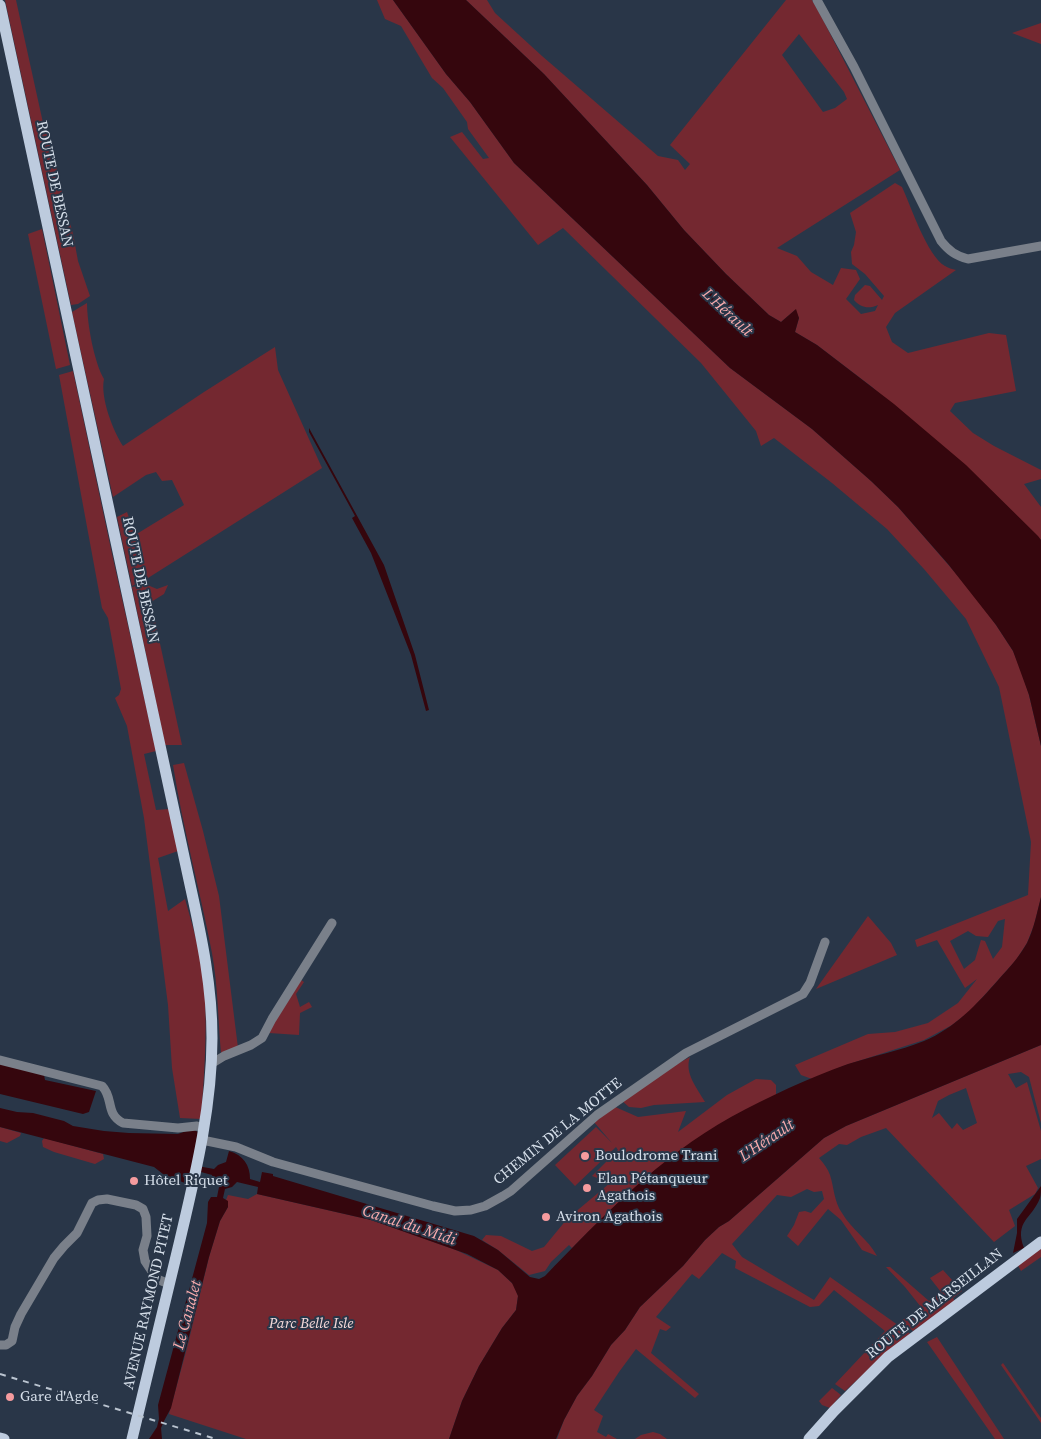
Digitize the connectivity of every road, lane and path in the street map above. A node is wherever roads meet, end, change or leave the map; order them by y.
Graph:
1 (817, 0) edge
2 (0, 5) edge
3 (1041, 246) edge
4 (332, 923) dead end
5 (825, 942) dead end
6 (0, 1060) edge
7 (211, 1061) junction
8 (204, 1128) junction
9 (202, 1140) junction
10 (196, 1169) joint
11 (1041, 1242) edge
12 (169, 1284) junction
13 (1, 1345) edge
14 (0, 1438) edge
15 (4, 1439) edge
16 (132, 1439) edge
17 (809, 1439) edge

1 - 3 street
2 - 7 main road, ROUTE DE BESSAN
4 - 7 street
5 - 9 street, CHEMIN DE LA MOTTE
6 - 8 street
7 - 8 main road, ROUTE DE BESSAN
8 - 9 main road, ROUTE DE BESSAN
9 - 10 main road, ROUTE DE BESSAN
10 - 12 main road, AVENUE RAYMOND PITET
11 - 17 main road, ROUTE DE MARSEILLAN
12 - 13 street
12 - 16 main road, AVENUE RAYMOND PITET
14 - 15 main road

